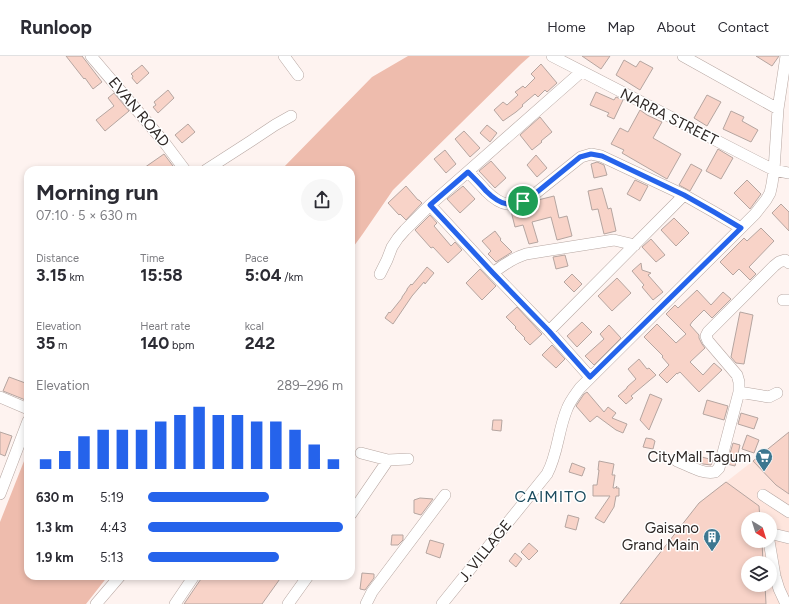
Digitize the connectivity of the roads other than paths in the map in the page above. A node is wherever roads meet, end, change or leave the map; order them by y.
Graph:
1 (91, 56) edge
2 (284, 56) edge
3 (552, 56) edge
4 (683, 56) edge
5 (786, 56) edge
6 (581, 72) junction
7 (298, 75) dead end
8 (778, 109) junction
9 (291, 116) dead end
10 (182, 166) edge
11 (212, 166) edge
12 (774, 170) junction
13 (468, 172) junction
14 (789, 173) edge
15 (684, 195) junction
16 (430, 205) junction
17 (741, 228) junction
18 (635, 245) junction
19 (789, 263) edge
20 (493, 273) junction
21 (380, 274) dead end
22 (549, 331) junction
23 (590, 377) junction
24 (739, 392) junction
25 (777, 393) dead end
26 (0, 397) edge
27 (24, 407) edge
28 (24, 431) edge
29 (361, 453) dead end
30 (408, 459) dead end
31 (388, 460) junction
32 (677, 461) dead end
33 (0, 494) edge
34 (446, 495) dead end
35 (763, 495) dead end
36 (355, 508) edge
37 (789, 512) edge
38 (777, 535) edge
39 (789, 538) edge
40 (770, 548) edge
41 (117, 580) edge
42 (191, 580) edge
43 (305, 580) edge
44 (96, 604) edge
45 (175, 604) edge
46 (288, 604) edge
47 (366, 604) edge
48 (442, 604) edge
49 (786, 604) edge

1 - 10 street, EVAN ROAD
2 - 7 street
3 - 6 street, NARRA STREET
4 - 8 street
5 - 8 street, J. VILLAGE
6 - 12 street, NARRA STREET
6 - 13 street
8 - 12 street, J. VILLAGE
9 - 11 street
12 - 14 street, NARRA STREET
12 - 17 street, J. VILLAGE
13 - 15 street
13 - 16 street
15 - 17 street
15 - 18 street
16 - 20 street
16 - 21 street
17 - 23 street, J. VILLAGE
18 - 20 street
18 - 22 street
19 - 24 street
20 - 22 street
22 - 23 street
23 - 48 street, J. VILLAGE
24 - 25 street
24 - 32 street
26 - 27 street
28 - 33 street
29 - 31 street
30 - 31 street
31 - 36 street
34 - 47 street
35 - 37 street
38 - 39 street
40 - 49 street
41 - 44 street
42 - 45 street
43 - 46 street

